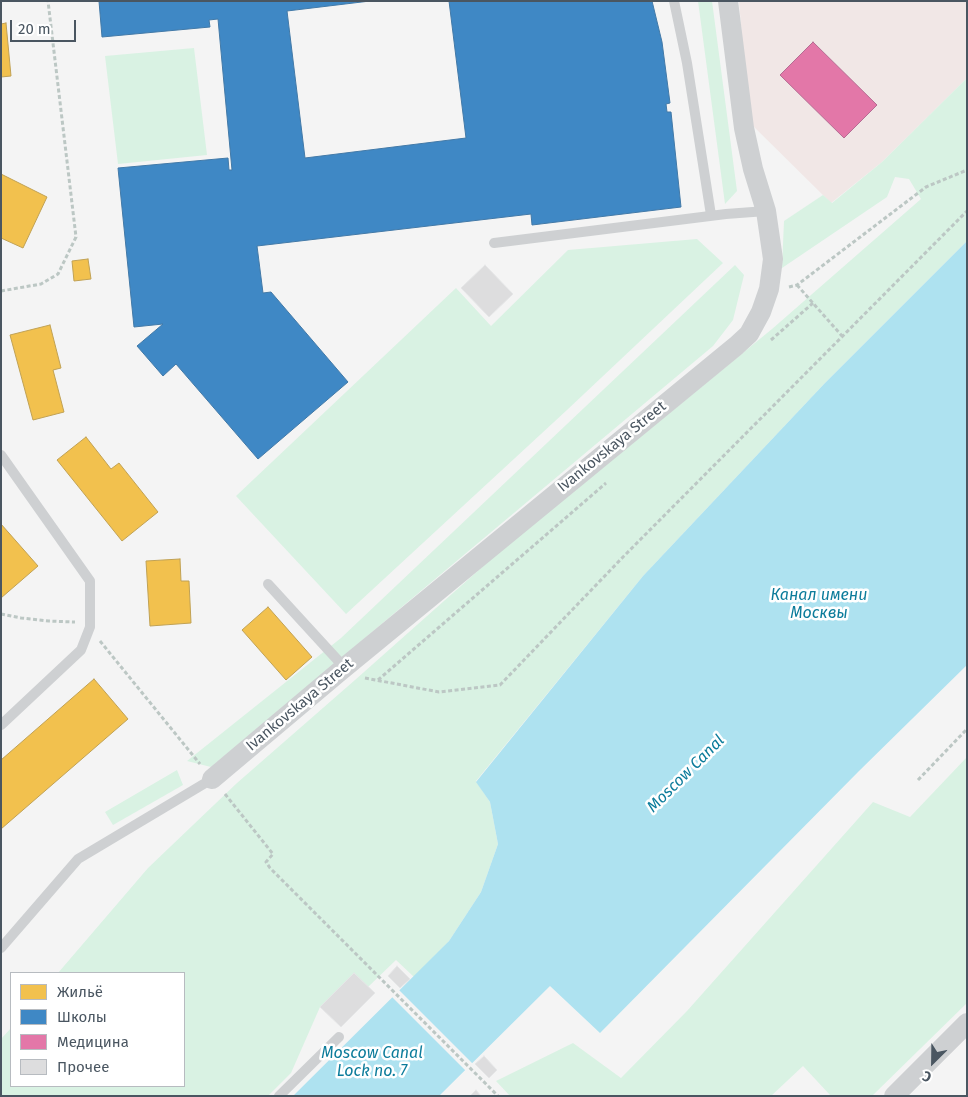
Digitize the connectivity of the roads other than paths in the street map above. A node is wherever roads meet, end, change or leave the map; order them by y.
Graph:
1 (674, 1) edge
2 (728, 1) edge
3 (766, 211) junction
4 (711, 215) junction
5 (494, 243) dead end
6 (1, 454) edge
7 (268, 584) dead end
8 (342, 670) junction
9 (1, 725) edge
10 (212, 779) joint
11 (1, 948) edge
12 (967, 1023) edge
13 (339, 1037) dead end
14 (279, 1096) edge
15 (894, 1096) edge

1 - 4 lane
2 - 3 street, Ivankovskaya Street
3 - 4 lane
3 - 8 street, Ivankovskaya Street
4 - 5 lane
6 - 9 lane
7 - 8 lane
8 - 10 street, Ivankovskaya Street
10 - 11 lane
12 - 15 street
13 - 14 lane

